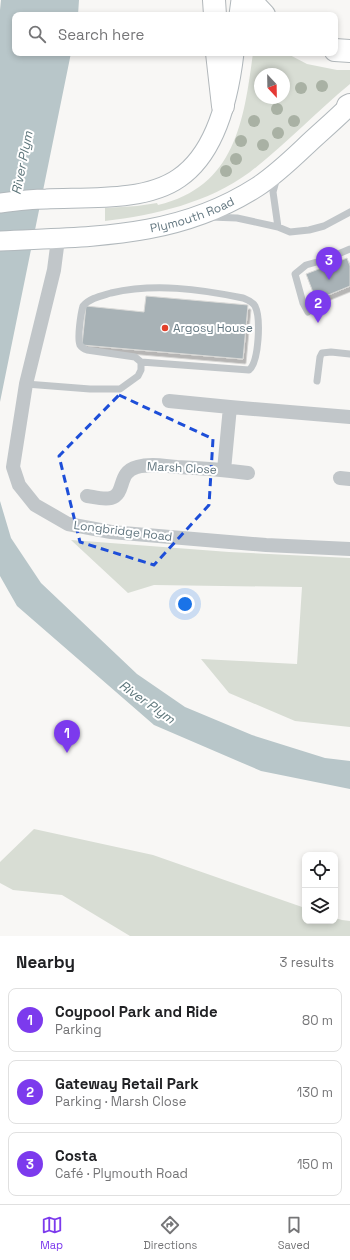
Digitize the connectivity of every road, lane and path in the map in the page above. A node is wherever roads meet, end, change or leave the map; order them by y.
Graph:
1 (214, 0) edge
2 (241, 0) edge
3 (250, 0) edge
4 (215, 12) edge
5 (239, 12) edge
6 (261, 12) edge
7 (338, 50) edge
8 (350, 51) edge
9 (217, 56) edge
10 (234, 56) edge
11 (223, 106) junction
12 (350, 106) edge
13 (279, 171) junction
14 (0, 203) edge
15 (350, 212) edge
16 (196, 217) junction
17 (278, 227) junction
18 (58, 239) junction
19 (0, 241) edge
20 (350, 250) edge
21 (308, 312) dead end
22 (350, 354) edge
23 (141, 362) junction
24 (317, 381) dead end
25 (26, 384) junction
26 (169, 401) dead end
27 (230, 407) junction
28 (350, 417) edge
29 (224, 470) junction
30 (248, 473) dead end
31 (87, 496) dead end
32 (350, 549) edge

1 - 4 main road
2 - 5 main road
3 - 6 main road
7 - 8 main road
9 - 11 main road
10 - 11 main road
11 - 14 main road
12 - 13 main road, Plymouth Road
13 - 16 main road, Plymouth Road
13 - 17 lane
15 - 17 lane
16 - 17 lane
16 - 18 main road, Plymouth Road
18 - 19 main road, Plymouth Road
18 - 25 street, Longbridge Road
20 - 21 lane
22 - 24 lane
23 - 23 lane
23 - 25 lane
25 - 32 street, Longbridge Road
26 - 27 street
27 - 28 street
27 - 29 street, Marsh Close
29 - 30 street, Marsh Close
29 - 31 street, Marsh Close

